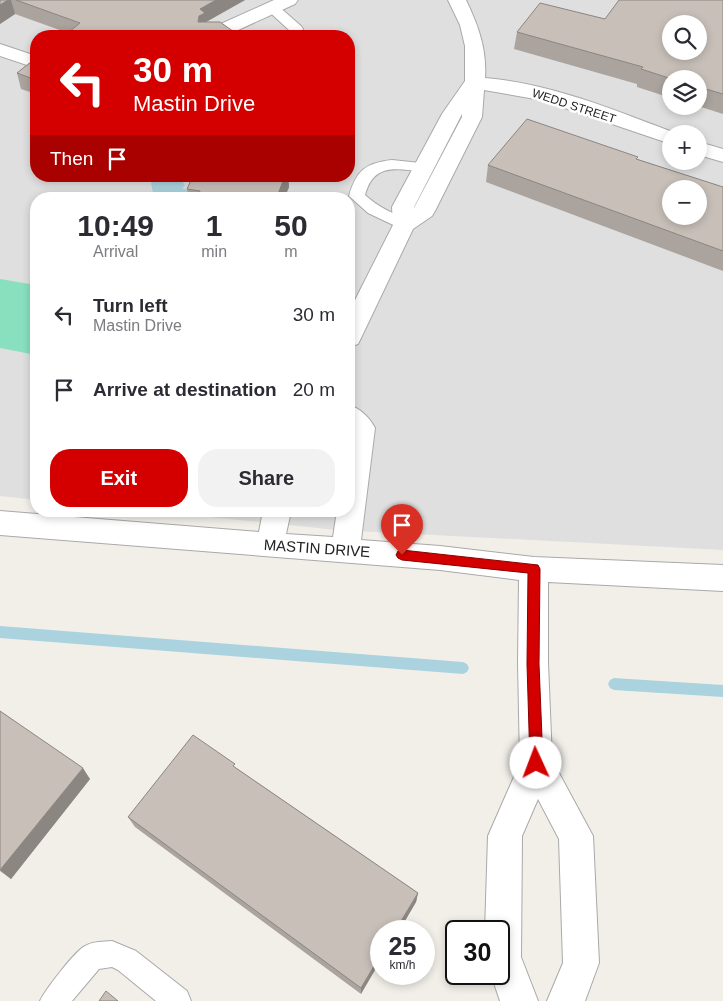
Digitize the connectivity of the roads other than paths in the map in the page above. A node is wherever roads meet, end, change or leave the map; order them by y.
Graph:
1 (289, 0) edge
2 (458, 0) edge
3 (272, 8) junction
4 (223, 30) edge
5 (296, 30) edge
6 (0, 50) edge
7 (30, 60) edge
8 (474, 83) junction
9 (662, 135) edge
10 (707, 151) edge
11 (723, 156) edge
12 (435, 169) junction
13 (404, 225) junction
14 (355, 322) edge
15 (355, 421) edge
16 (355, 478) edge
17 (276, 517) edge
18 (350, 517) edge
19 (0, 523) edge
20 (270, 544) junction
21 (345, 550) junction
22 (534, 569) junction
23 (723, 578) edge
24 (536, 763) junction
25 (54, 1001) edge
26 (177, 1001) edge
27 (519, 1001) edge
28 (566, 1001) edge

1 - 3 street
2 - 8 street
3 - 4 street
3 - 5 lane
6 - 7 street
8 - 9 street, WEDD STREET
8 - 12 street
10 - 11 street
12 - 13 street
12 - 13 lane
13 - 14 street
15 - 16 street
17 - 20 street
18 - 21 street
19 - 20 street, MASTIN DRIVE
20 - 21 street, MASTIN DRIVE
21 - 22 street, MASTIN DRIVE
22 - 23 street, MASTIN DRIVE
22 - 24 street
24 - 27 street
24 - 28 street
25 - 26 lane

